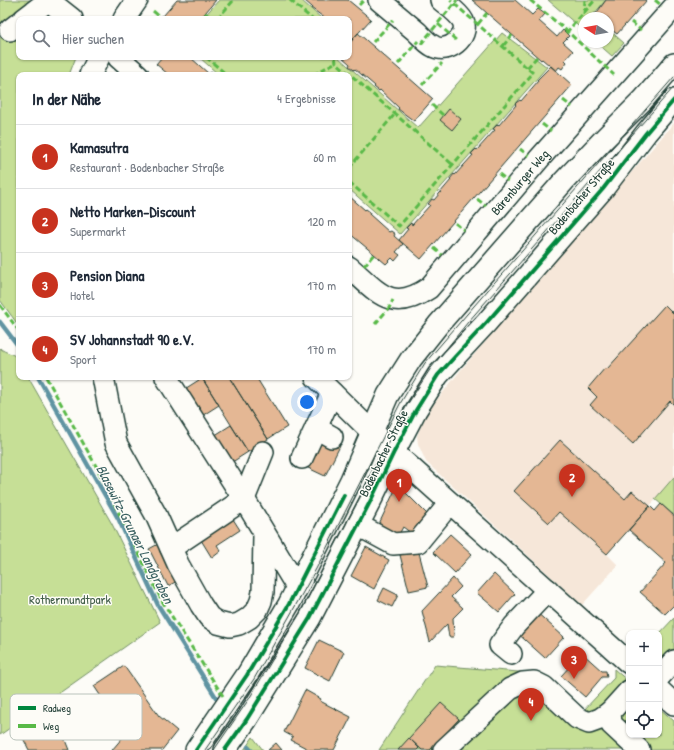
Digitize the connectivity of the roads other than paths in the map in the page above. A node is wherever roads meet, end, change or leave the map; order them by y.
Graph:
1 (48, 0) edge
2 (137, 0) edge
3 (379, 0) edge
4 (441, 0) edge
5 (674, 7) edge
6 (28, 16) edge
7 (68, 16) edge
8 (126, 16) edge
9 (98, 60) edge
10 (121, 60) edge
11 (674, 64) edge
12 (92, 72) edge
13 (135, 72) edge
14 (674, 100) edge
15 (352, 270) edge
16 (104, 380) edge
17 (174, 380) edge
18 (319, 380) edge
19 (332, 393) junction
20 (372, 432) junction
21 (263, 452) dead end
22 (394, 452) junction
23 (302, 458) dead end
24 (244, 499) junction
25 (450, 503) junction
26 (358, 525) junction
27 (264, 534) junction
28 (171, 548) junction
29 (297, 588) junction
30 (548, 590) junction
31 (511, 654) dead end
32 (626, 660) edge
33 (674, 660) edge
34 (662, 674) edge
35 (662, 693) edge
36 (626, 694) edge
37 (674, 704) edge
38 (610, 712) junction
39 (196, 750) edge
40 (225, 750) edge
41 (444, 750) edge
42 (639, 750) edge

1 - 6 street
1 - 7 street
2 - 8 street
3 - 4 street
5 - 15 street, Bärenburger Weg
9 - 12 street
10 - 13 street
11 - 20 street, Bodenbacher Straße
14 - 22 street, Bodenbacher Straße
16 - 28 street
17 - 24 street
18 - 19 street
19 - 20 street
19 - 23 street
20 - 22 street
20 - 29 street, Bodenbacher Straße
21 - 24 street
22 - 25 street
22 - 26 street, Bodenbacher Straße
24 - 27 street
24 - 28 street
25 - 26 street
25 - 30 street
26 - 40 street, Bodenbacher Straße
27 - 28 street
27 - 29 street
29 - 39 street, Bodenbacher Straße
30 - 31 street
30 - 32 street
33 - 34 street
35 - 37 street
36 - 38 street
38 - 41 street
38 - 42 street

